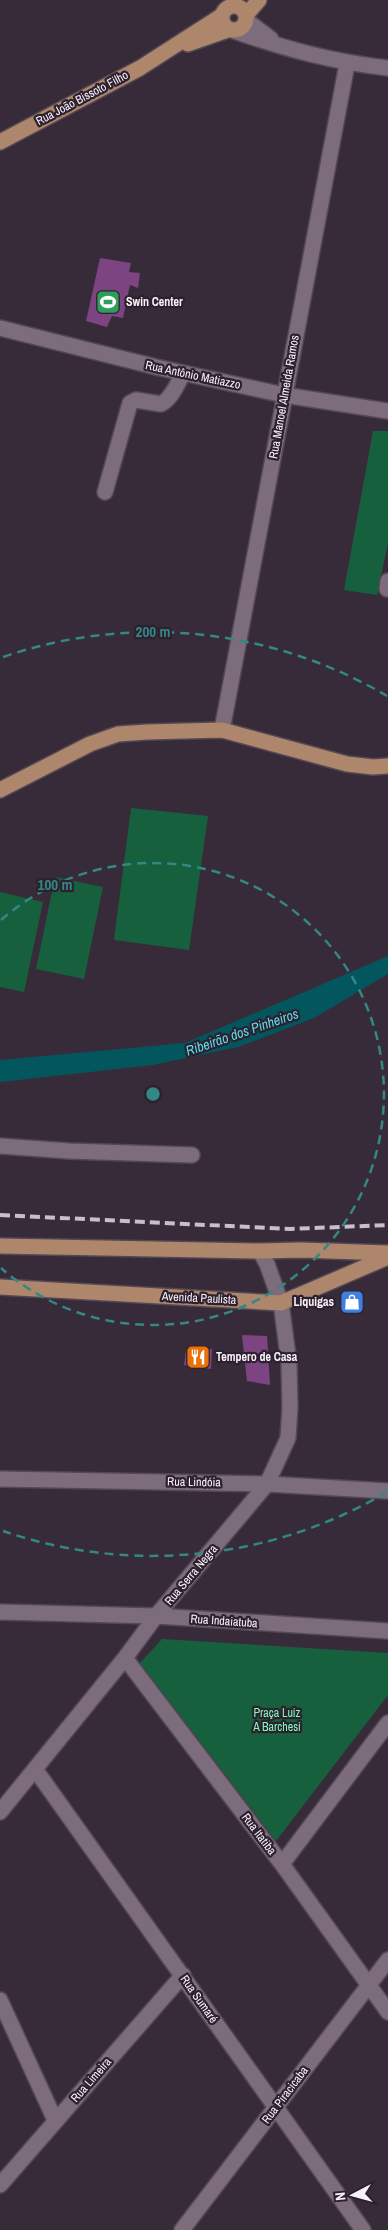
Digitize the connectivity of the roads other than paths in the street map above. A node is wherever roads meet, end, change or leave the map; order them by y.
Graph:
1 (259, 0) edge
2 (242, 10) edge
3 (221, 16) junction
4 (231, 30) junction
5 (284, 49) junction
6 (163, 52) junction
7 (347, 64) junction
8 (388, 68) edge
9 (0, 142) edge
10 (0, 328) edge
11 (183, 373) junction
12 (284, 394) junction
13 (388, 411) edge
14 (105, 492) dead end
15 (222, 730) junction
16 (388, 766) edge
17 (0, 790) edge
18 (0, 1146) edge
19 (192, 1154) dead end
20 (0, 1246) edge
21 (260, 1251) junction
22 (388, 1253) edge
23 (388, 1257) edge
24 (0, 1287) edge
25 (281, 1303) junction
26 (0, 1479) edge
27 (267, 1484) junction
28 (388, 1491) edge
29 (0, 1612) edge
30 (156, 1616) junction
31 (388, 1631) edge
32 (126, 1658) junction
33 (388, 1722) edge
34 (35, 1769) junction
35 (6, 1797) edge
36 (0, 1812) edge
37 (282, 1864) junction
38 (388, 1960) edge
39 (183, 1975) junction
40 (368, 1986) junction
41 (0, 2000) edge
42 (388, 2012) edge
43 (276, 2108) junction
44 (55, 2120) junction
45 (0, 2185) edge
46 (182, 2230) edge
47 (363, 2230) edge

1 - 2 main road
2 - 3 main road
2 - 4 main road
2 - 5 street
3 - 4 main road
3 - 6 main road, Rua João Bissoto Filho
4 - 5 street
4 - 6 main road, Rua João Bissoto Filho
5 - 7 street
6 - 9 main road, Rua João Bissoto Filho
7 - 8 street
7 - 12 street, Rua Manoel Almeida Ramos
10 - 11 street, Rua Antônio Matiazzo
11 - 12 street, Rua Antônio Matiazzo
11 - 14 street
12 - 13 street, Rua Antônio Matiazzo
12 - 15 street, Rua Manoel Almeida Ramos
15 - 16 main road
15 - 17 main road
18 - 19 street
20 - 21 main road
21 - 22 main road
21 - 25 street, Rua Serra Negra
23 - 25 main road, Avenida Paulista
24 - 25 main road, Avenida Paulista
25 - 27 street, Rua Serra Negra
26 - 27 street, Rua Lindóia
27 - 28 street, Rua Lindóia
27 - 30 street, Rua Serra Negra
29 - 30 street, Rua Indaiatuba
30 - 31 street, Rua Indaiatuba
30 - 32 street, Rua Serra Negra
32 - 34 street, Rua Serra Negra
32 - 37 street, Rua Itatiba
33 - 37 street
34 - 35 street, Rua Serra Negra
34 - 39 street, Rua Sumaré
35 - 36 street, Rua Serra Negra
37 - 40 street, Rua Itatiba
38 - 40 street, Rua Piracicaba
39 - 43 street, Rua Sumaré
39 - 44 street, Rua Limeira
40 - 42 street, Rua Itatiba
40 - 43 street, Rua Piracicaba
41 - 44 street
43 - 46 street, Rua Piracicaba
43 - 47 street, Rua Sumaré
44 - 45 street, Rua Limeira

